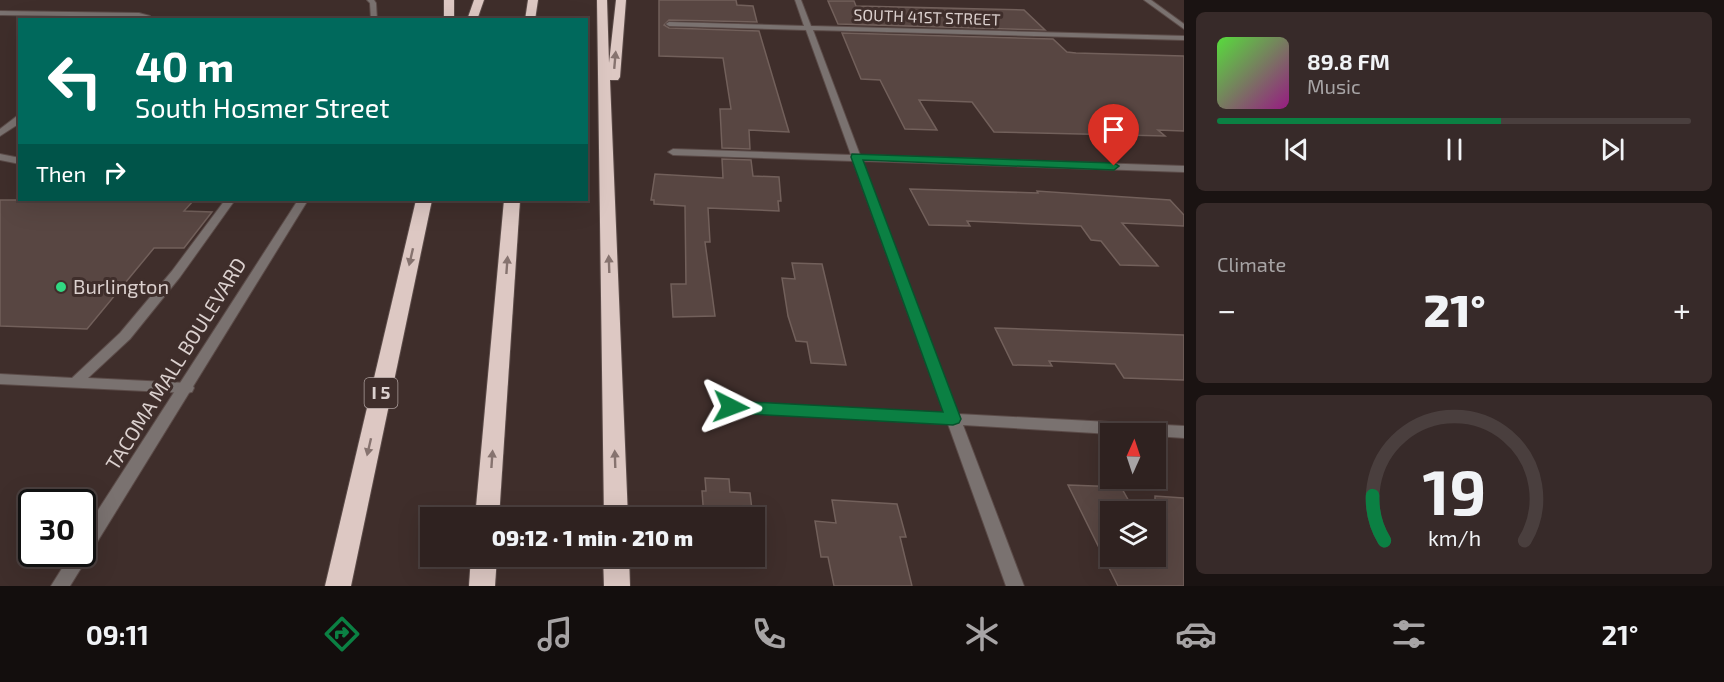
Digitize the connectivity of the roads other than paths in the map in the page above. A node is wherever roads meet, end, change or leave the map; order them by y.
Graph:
1 (370, 0) edge
2 (449, 0) edge
3 (479, 0) edge
4 (533, 0) edge
5 (602, 0) edge
6 (621, 0) edge
7 (798, 0) edge
8 (1147, 0) edge
9 (0, 13) edge
10 (149, 18) edge
11 (374, 18) edge
12 (449, 18) edge
13 (473, 18) edge
14 (530, 18) edge
15 (669, 24) dead end
16 (1184, 27) edge
17 (808, 28) junction
18 (1184, 38) edge
19 (18, 120) edge
20 (0, 133) edge
21 (673, 152) dead end
22 (856, 157) junction
23 (0, 158) edge
24 (606, 160) junction
25 (18, 161) edge
26 (1184, 169) edge
27 (229, 201) edge
28 (302, 201) edge
29 (424, 201) edge
30 (512, 201) edge
31 (0, 380) edge
32 (75, 383) junction
33 (187, 388) junction
34 (731, 407) dead end
35 (953, 419) junction
36 (1184, 432) edge
37 (488, 507) edge
38 (616, 507) edge
39 (96, 529) edge
40 (72, 567) edge
41 (483, 567) edge
42 (616, 567) edge
43 (60, 586) edge
44 (338, 586) edge
45 (482, 586) edge
46 (617, 586) edge
47 (1015, 586) edge

1 - 11 street
2 - 12 highway
3 - 13 highway
4 - 14 highway
5 - 24 highway
24 -> 6 highway
7 - 17 street
8 - 16 street
9 - 10 street
15 - 17 street, SOUTH 41ST STREET
17 - 18 street, SOUTH 41ST STREET
17 - 22 street
19 - 20 street
21 - 22 street
22 - 26 street
22 - 35 street
23 - 25 street
38 -> 24 highway
27 - 32 street
28 - 33 street, TACOMA MALL BOULEVARD
29 -> 44 highway, I 5
37 -> 30 highway
31 - 32 street
32 - 33 street
33 - 39 street, TACOMA MALL BOULEVARD
34 - 35 street
35 - 36 street
35 - 47 street
40 - 43 street, TACOMA MALL BOULEVARD
41 - 45 highway
42 - 46 highway

